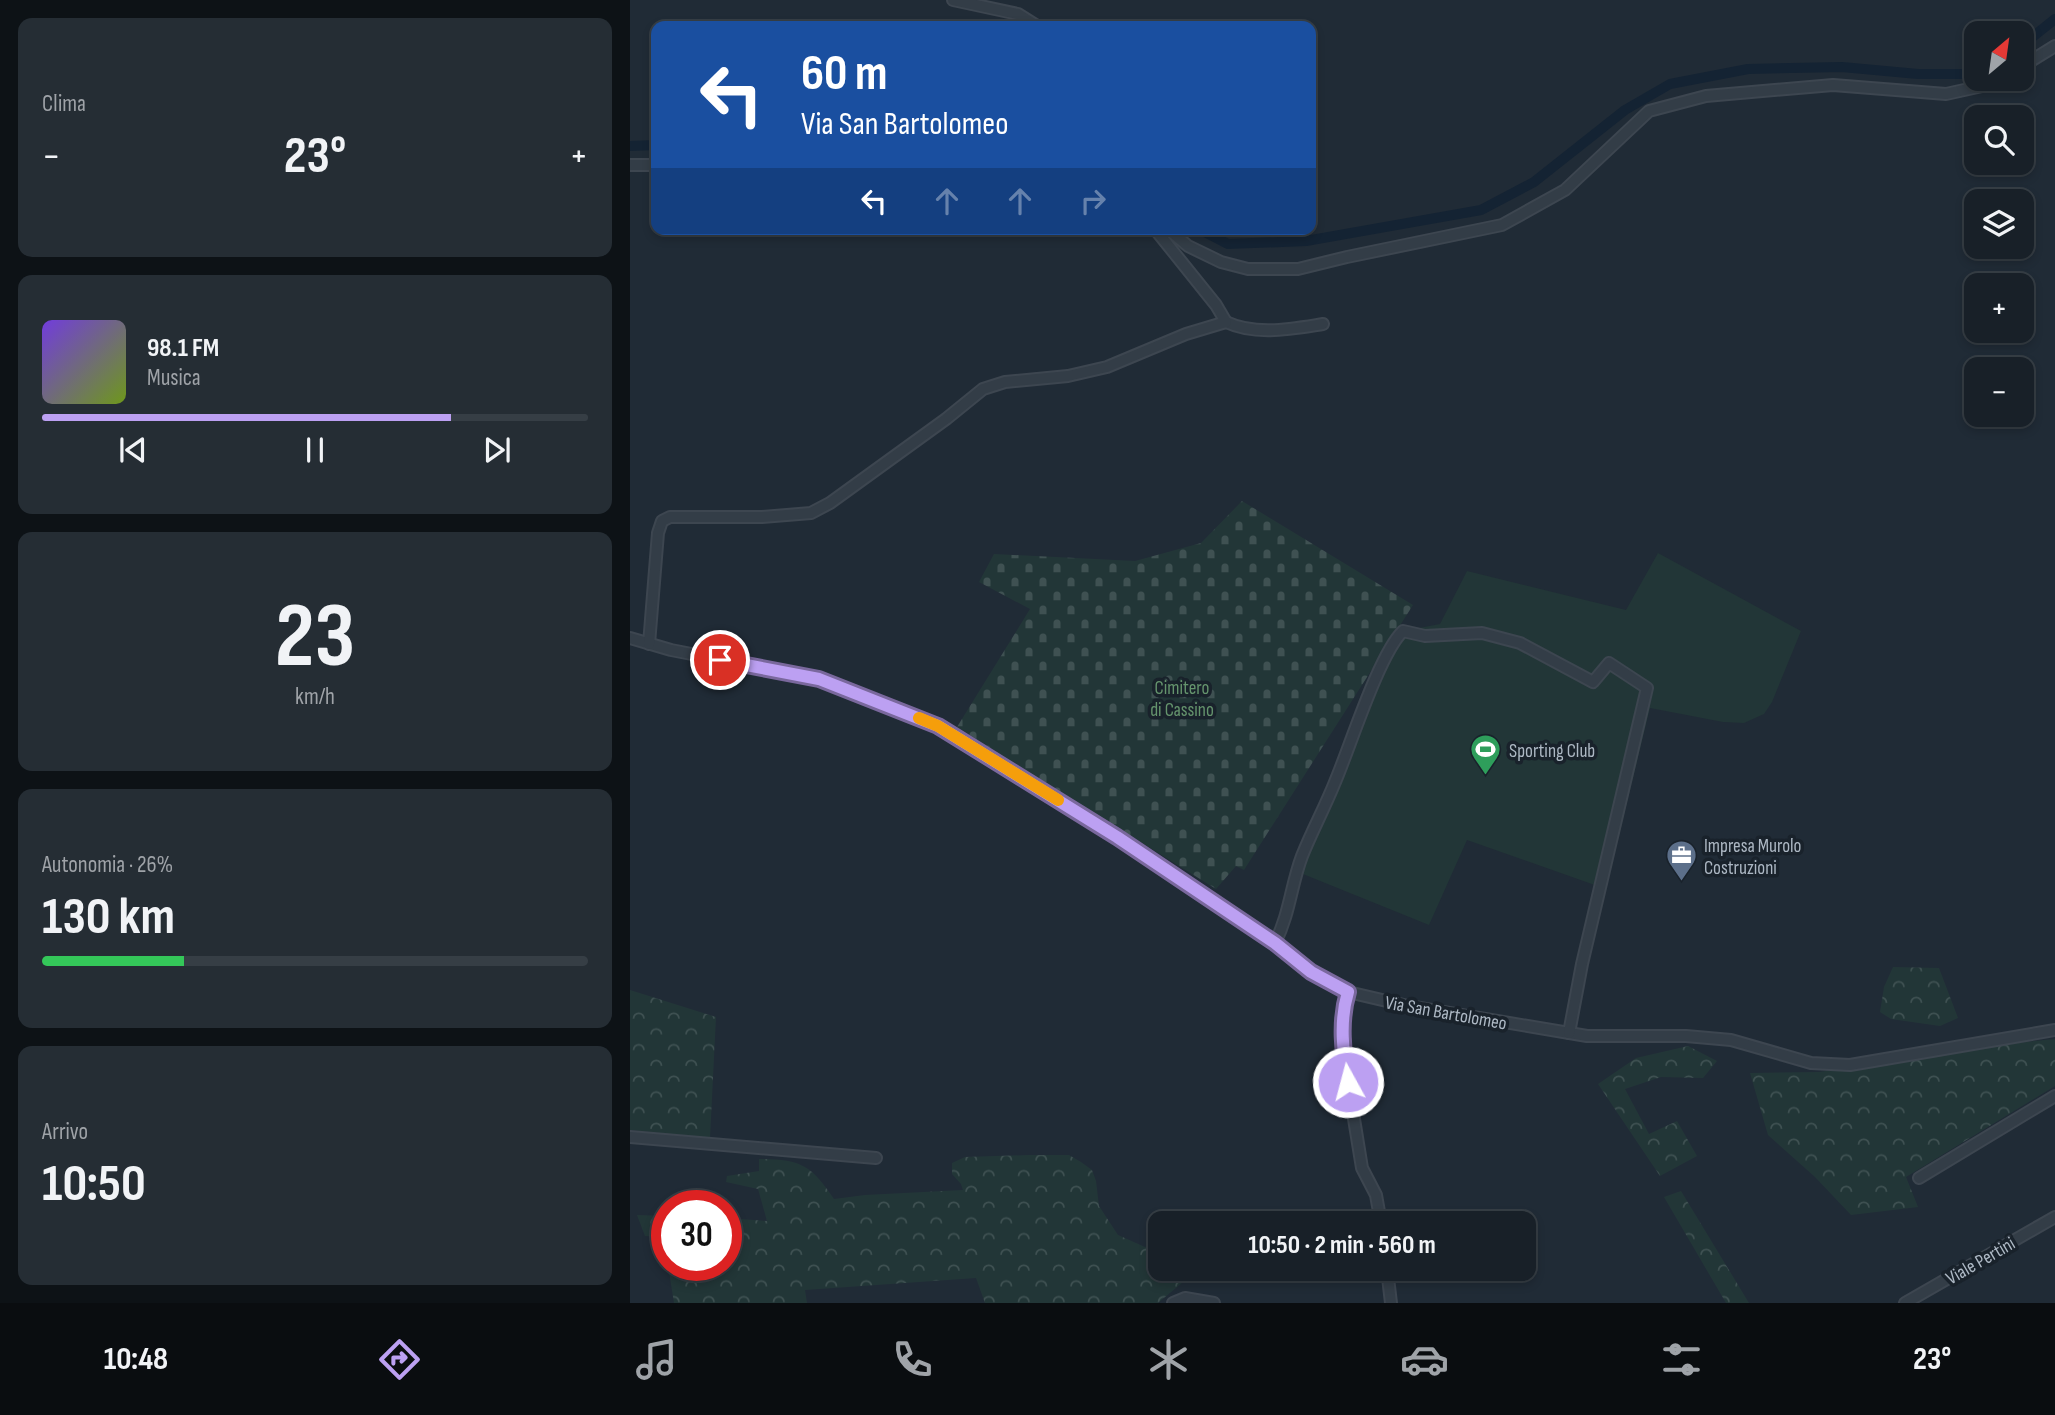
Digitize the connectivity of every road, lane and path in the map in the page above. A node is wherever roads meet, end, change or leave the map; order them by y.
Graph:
1 (953, 0) edge
2 (989, 4) edge
3 (1030, 21) edge
4 (2055, 46) edge
5 (2034, 59) edge
6 (1964, 90) edge
7 (630, 165) edge
8 (651, 165) edge
9 (1160, 235) edge
10 (1175, 235) edge
11 (1226, 322) junction
12 (1323, 324) dead end
13 (630, 638) edge
14 (649, 644) junction
15 (1275, 943) junction
16 (1348, 992) junction
17 (2055, 1030) edge
18 (1569, 1033) junction
19 (2055, 1096) edge
20 (630, 1137) edge
21 (876, 1158) dead end
22 (1919, 1178) dead end
23 (1379, 1211) edge
24 (2055, 1217) edge
25 (1388, 1281) edge
26 (1173, 1303) edge
27 (1214, 1303) edge
28 (1391, 1303) edge
29 (1905, 1303) edge

1 - 2 street
2 - 3 street
4 - 5 street
6 - 10 street
7 - 8 street
9 - 11 street
11 - 12 street
11 - 14 street
13 - 14 street, Via San Bartolomeo
14 - 15 street, Via San Bartolomeo
15 - 16 street, Via San Bartolomeo
15 - 18 street
16 - 18 street, Via San Bartolomeo
16 - 23 street
17 - 18 street, Via San Bartolomeo
19 - 22 street
20 - 21 street
24 - 29 street, Viale Pertini
25 - 28 street
26 - 27 street

